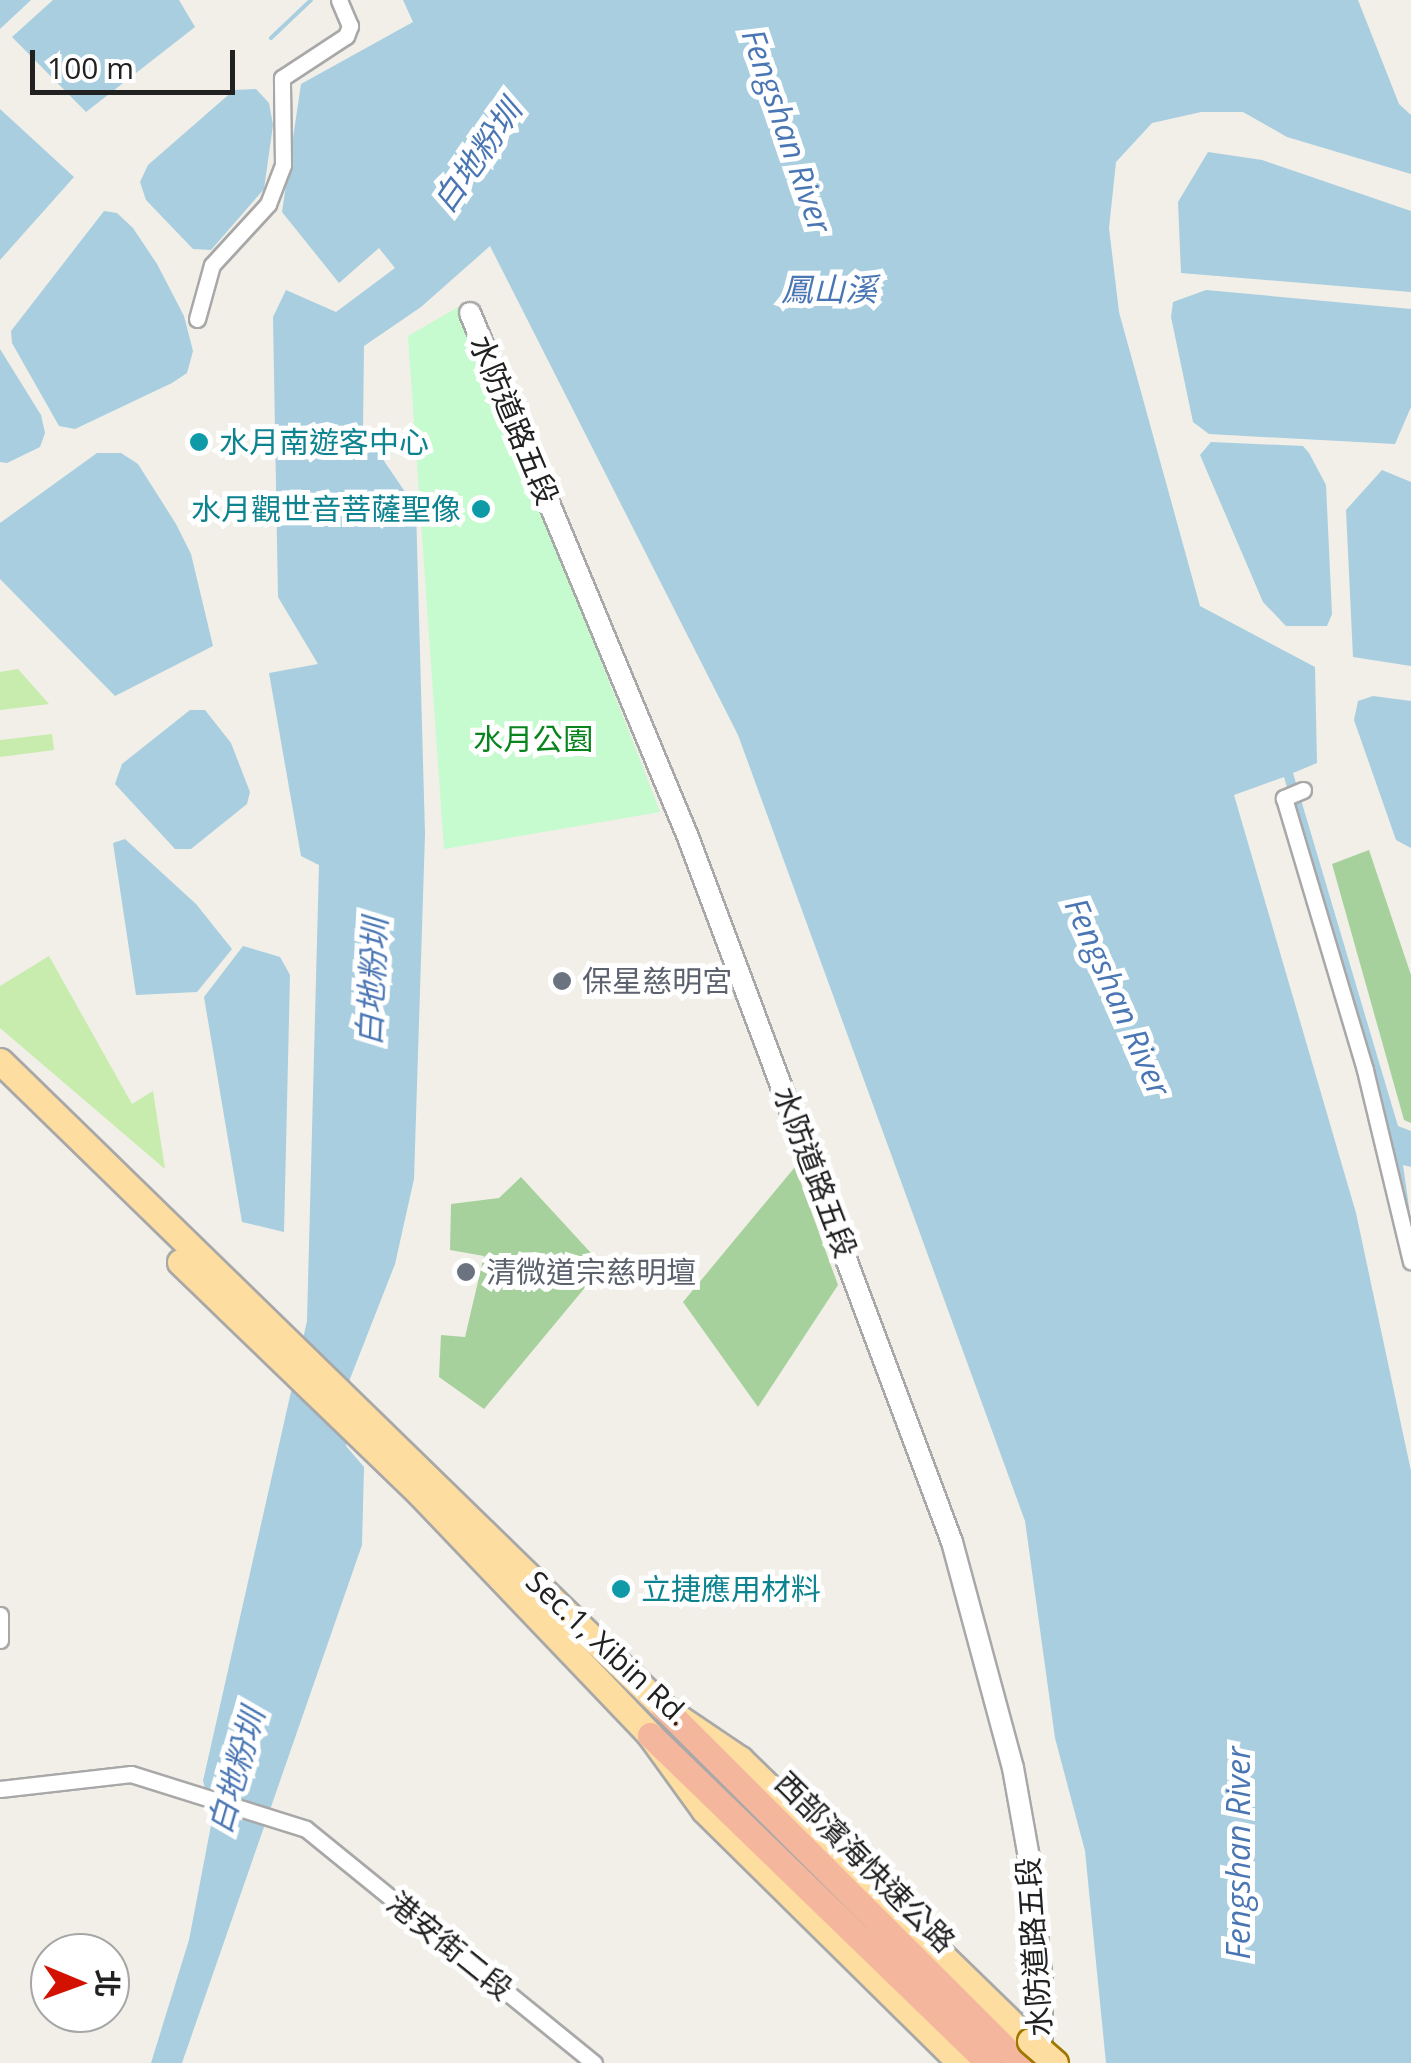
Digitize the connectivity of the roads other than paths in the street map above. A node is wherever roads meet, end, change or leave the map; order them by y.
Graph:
1 (339, 0) edge
2 (470, 312) dead end
3 (197, 319) dead end
4 (1303, 790) dead end
5 (0, 1061) edge
6 (0, 1085) edge
7 (1411, 1262) edge
8 (358, 1424) junction
9 (0, 1615) edge
10 (0, 1640) edge
11 (650, 1735) junction
12 (0, 1789) edge
13 (1031, 2056) edge
14 (594, 2063) edge
15 (961, 2063) edge
16 (988, 2063) edge
17 (1055, 2063) edge

1 - 3 street
2 - 13 street, 水防道路五段
4 - 7 street
5 - 8 main road
6 - 8 main road
8 - 11 main road, Sec.1, Xibin Rd.
8 - 13 main road, Sec.1, Xibin Rd.
9 - 10 street
11 - 15 main road, Sec.1, Xibin Rd.
11 - 16 highway, 西部濱海快速公路
12 - 14 street, 港安街二段
13 - 17 main road, Sec.1, Xibin Rd., bridge

